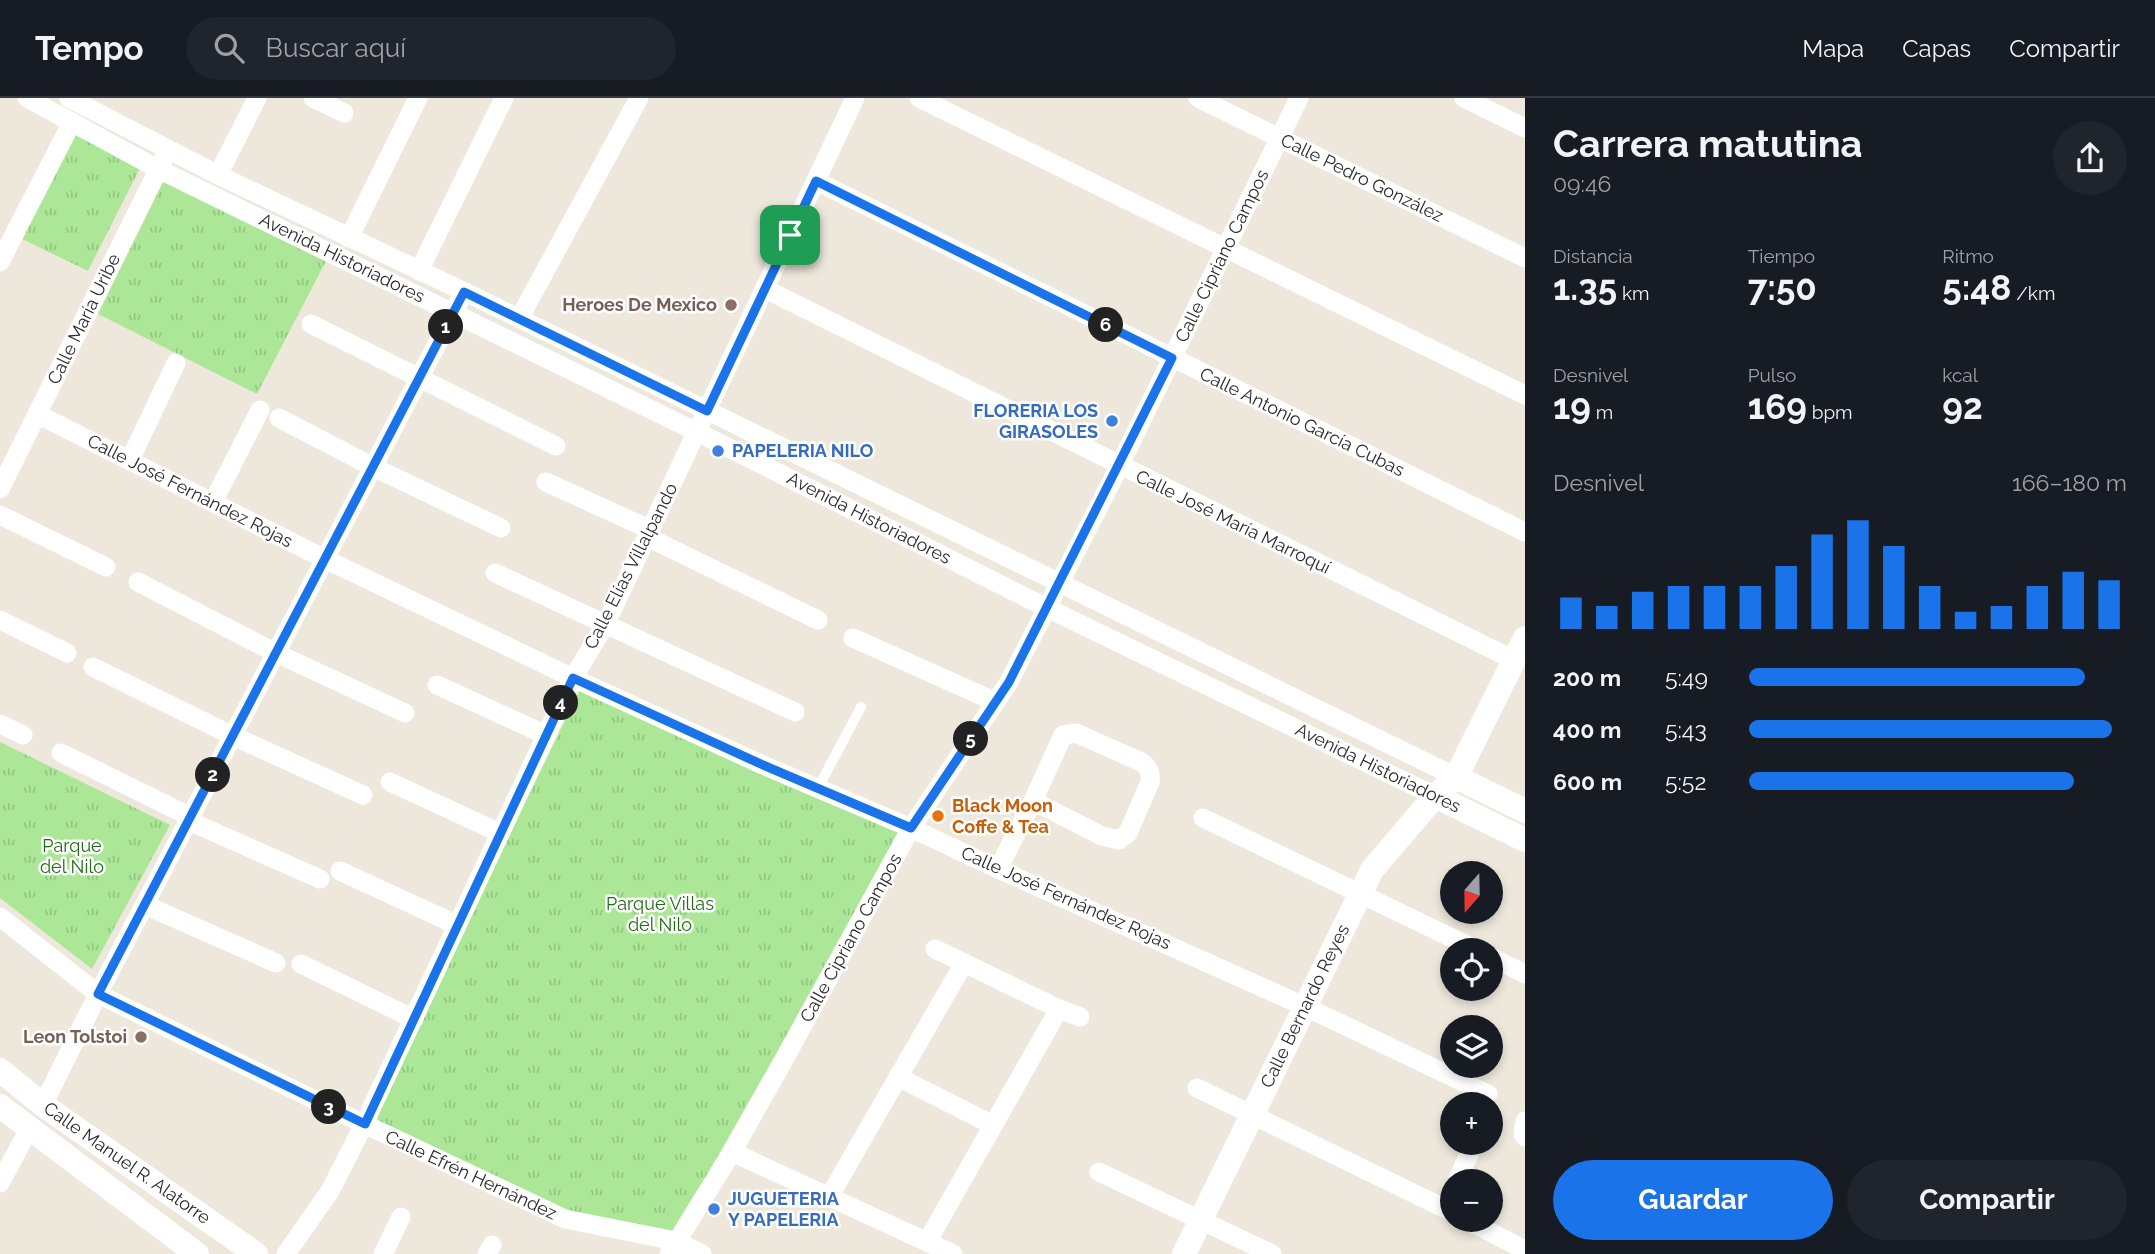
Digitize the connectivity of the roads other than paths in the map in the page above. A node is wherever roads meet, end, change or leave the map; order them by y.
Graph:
1 (27, 98) edge
2 (69, 98) edge
3 (257, 98) edge
4 (313, 98) edge
5 (418, 98) edge
6 (504, 98) edge
7 (639, 98) edge
8 (855, 98) edge
9 (919, 98) edge
10 (1198, 98) edge
11 (1299, 98) edge
12 (1464, 98) edge
13 (344, 113) dead end
14 (72, 122) junction
15 (1525, 128) edge
16 (1280, 138) junction
17 (168, 149) junction
18 (158, 169) junction
19 (218, 175) junction
20 (816, 181) junction
21 (349, 238) junction
22 (1226, 248) junction
23 (1525, 258) edge
24 (0, 262) edge
25 (419, 271) junction
26 (765, 289) junction
27 (464, 292) junction
28 (454, 312) junction
29 (519, 319) junction
30 (311, 324) dead end
31 (1172, 358) junction
32 (176, 363) dead end
33 (419, 379) junction
34 (1525, 395) edge
35 (260, 410) dead end
36 (707, 411) junction
37 (37, 414) junction
38 (279, 418) dead end
39 (697, 432) junction
40 (556, 446) dead end
41 (130, 460) junction
42 (1119, 466) junction
43 (373, 467) junction
44 (546, 482) dead end
45 (0, 489) edge
46 (214, 502) junction
47 (0, 515) edge
48 (501, 527) dead end
49 (1525, 532) edge
50 (649, 534) junction
51 (325, 559) junction
52 (106, 568) dead end
53 (495, 572) dead end
54 (138, 582) dead end
55 (1060, 584) junction
56 (1047, 608) junction
57 (0, 620) edge
58 (818, 620) dead end
59 (606, 623) junction
60 (853, 638) dead end
61 (1525, 638) edge
62 (66, 653) dead end
63 (276, 653) junction
64 (1514, 660) junction
65 (93, 667) dead end
66 (573, 678) junction
67 (437, 685) dead end
68 (996, 702) junction
69 (861, 707) dead end
70 (794, 712) dead end
71 (405, 713) dead end
72 (0, 723) edge
73 (23, 735) dead end
74 (546, 735) junction
75 (233, 736) junction
76 (61, 753) dead end
77 (1456, 777) junction
78 (390, 782) dead end
79 (818, 788) junction
80 (363, 795) dead end
81 (1435, 796) junction
82 (1033, 801) junction
83 (1525, 811) edge
84 (1203, 818) dead end
85 (190, 819) junction
86 (911, 828) junction
87 (500, 833) junction
88 (1525, 840) edge
89 (998, 869) junction
90 (340, 871) dead end
91 (320, 879) dead end
92 (1360, 892) junction
93 (145, 905) junction
94 (0, 917) edge
95 (457, 925) junction
96 (1454, 938) edge
97 (935, 948) dead end
98 (275, 963) dead end
99 (964, 963) junction
100 (1503, 963) edge
101 (301, 964) dead end
102 (1525, 974) edge
103 (98, 994) junction
104 (1306, 1007) junction
105 (1059, 1009) junction
106 (1080, 1017) dead end
107 (414, 1020) junction
108 (0, 1070) edge
109 (898, 1077) junction
110 (1196, 1088) dead end
111 (1484, 1092) edge
112 (43, 1105) junction
113 (0, 1106) edge
114 (1252, 1114) junction
115 (365, 1124) junction
116 (993, 1125) junction
117 (29, 1129) junction
118 (732, 1152) junction
119 (1099, 1172) dead end
120 (0, 1183) edge
121 (829, 1197) junction
122 (1440, 1199) edge
123 (401, 1217) dead end
124 (1201, 1220) junction
125 (1490, 1232) edge
126 (927, 1242) junction
127 (672, 1248) edge
128 (1525, 1250) edge
129 (197, 1254) edge
130 (256, 1254) edge
131 (286, 1254) edge
132 (383, 1254) edge
133 (702, 1254) edge
134 (953, 1254) edge
135 (1184, 1254) edge
136 (1272, 1254) edge

1 - 14 street, Avenida Historiadores
2 - 17 street, Avenida Historiadores
3 - 19 street
4 - 13 street
5 - 21 street
6 - 25 street
7 - 29 street
8 - 20 street, Calle Elías Villalpando
9 - 22 street
10 - 16 street, Calle Pedro González
11 - 16 street, Calle Cipriano Campos
12 - 15 street
14 - 18 street, Avenida Historiadores
14 - 24 street
16 - 22 street, Calle Cipriano Campos
16 - 23 street, Calle Pedro González
17 - 18 street, Calle María Uribe
17 - 19 street, Avenida Historiadores
18 - 28 street, Avenida Historiadores
18 - 37 street, Calle María Uribe
19 - 21 street, Avenida Historiadores
20 - 26 street, Calle Elías Villalpando
20 - 31 street, Calle Antonio García Cubas
21 - 25 street, Avenida Historiadores
22 - 31 street, Calle Cipriano Campos
22 - 34 street
25 - 27 street, Avenida Historiadores
26 - 36 street, Calle Elías Villalpando
26 - 42 street, Calle José María Marroquí
27 - 28 street
27 - 29 street, Avenida Historiadores
28 - 33 street
28 - 39 street, Avenida Historiadores
29 - 36 street, Avenida Historiadores
30 - 33 street
31 - 42 street, Calle Cipriano Campos
31 - 49 street, Calle Antonio García Cubas
32 - 41 street
33 - 40 street
33 - 43 street
35 - 46 street
36 - 39 street, Calle Elías Villalpando
36 - 55 street, Avenida Historiadores
37 - 41 street, Calle José Fernández Rojas
37 - 45 street, Calle María Uribe
38 - 43 street
39 - 50 street, Calle Elías Villalpando
39 - 56 street, Avenida Historiadores
41 - 46 street, Calle José Fernández Rojas
42 - 55 street, Calle Cipriano Campos
42 - 64 street, Calle José María Marroquí
43 - 48 street
43 - 51 street
44 - 50 street
46 - 51 street, Calle José Fernández Rojas
47 - 52 street
50 - 58 street
50 - 59 street, Calle Elías Villalpando
51 - 63 street
51 - 66 street, Calle José Fernández Rojas
53 - 59 street
54 - 63 street
55 - 56 street, Calle Cipriano Campos
55 - 77 street, Avenida Historiadores
56 - 68 street, Calle Cipriano Campos
56 - 81 street, Avenida Historiadores
57 - 62 street
59 - 66 street, Calle Elías Villalpando
59 - 70 street
60 - 68 street
61 - 64 street
63 - 71 street
63 - 75 street
64 - 77 street
65 - 75 street
66 - 74 street, Calle Elías Villalpando
66 - 79 street, Calle José Fernández Rojas
67 - 74 street
68 - 86 street, Calle Cipriano Campos
69 - 79 lane
72 - 73 street
74 - 87 street, Calle Elías Villalpando
75 - 80 street
75 - 85 street
76 - 85 street
77 - 81 street, Calle Bernardo Reyes
77 - 83 street, Avenida Historiadores
78 - 87 street
79 - 86 street, Calle José Fernández Rojas
81 - 88 street, Avenida Historiadores
81 - 92 street, Calle Bernardo Reyes
82 - 82 street
82 - 89 street
84 - 92 street
85 - 91 street
85 - 93 street
86 - 89 street, Calle José Fernández Rojas
86 - 118 street, Calle Cipriano Campos
87 - 95 street, Calle Elías Villalpando
89 - 104 street, Calle José Fernández Rojas
90 - 95 street
92 - 96 street
92 - 104 street, Calle Bernardo Reyes
93 - 98 street
93 - 103 street
94 - 103 street, Calle Efrén Hernández
95 - 107 street, Calle Elías Villalpando
97 - 99 street
99 - 105 street
99 - 109 street
100 - 102 street
101 - 107 street
103 - 112 street
103 - 115 street, Calle Efrén Hernández
104 - 111 street, Calle José Fernández Rojas
104 - 114 street, Calle Bernardo Reyes
105 - 106 street
105 - 116 street
107 - 115 street, Calle Elías Villalpando
108 - 112 street, Calle Manuel R. Alatorre
109 - 116 street
109 - 121 street
110 - 114 street
112 - 130 street, Calle Manuel R. Alatorre
113 - 117 street, Calle Manuel R. Alatorre
114 - 122 street
114 - 124 street, Calle Bernardo Reyes
115 - 127 street, Calle Efrén Hernández
115 - 131 street, Calle Elías Villalpando
116 - 126 street
117 - 120 street
117 - 129 street, Calle Manuel R. Alatorre
118 - 121 street
118 - 127 street, Calle Cipriano Campos
119 - 124 street
121 - 126 street
123 - 132 street
124 - 135 street, Calle Bernardo Reyes
124 - 136 street
125 - 128 street
126 - 134 street
127 - 133 street, Calle Efrén Hernández

